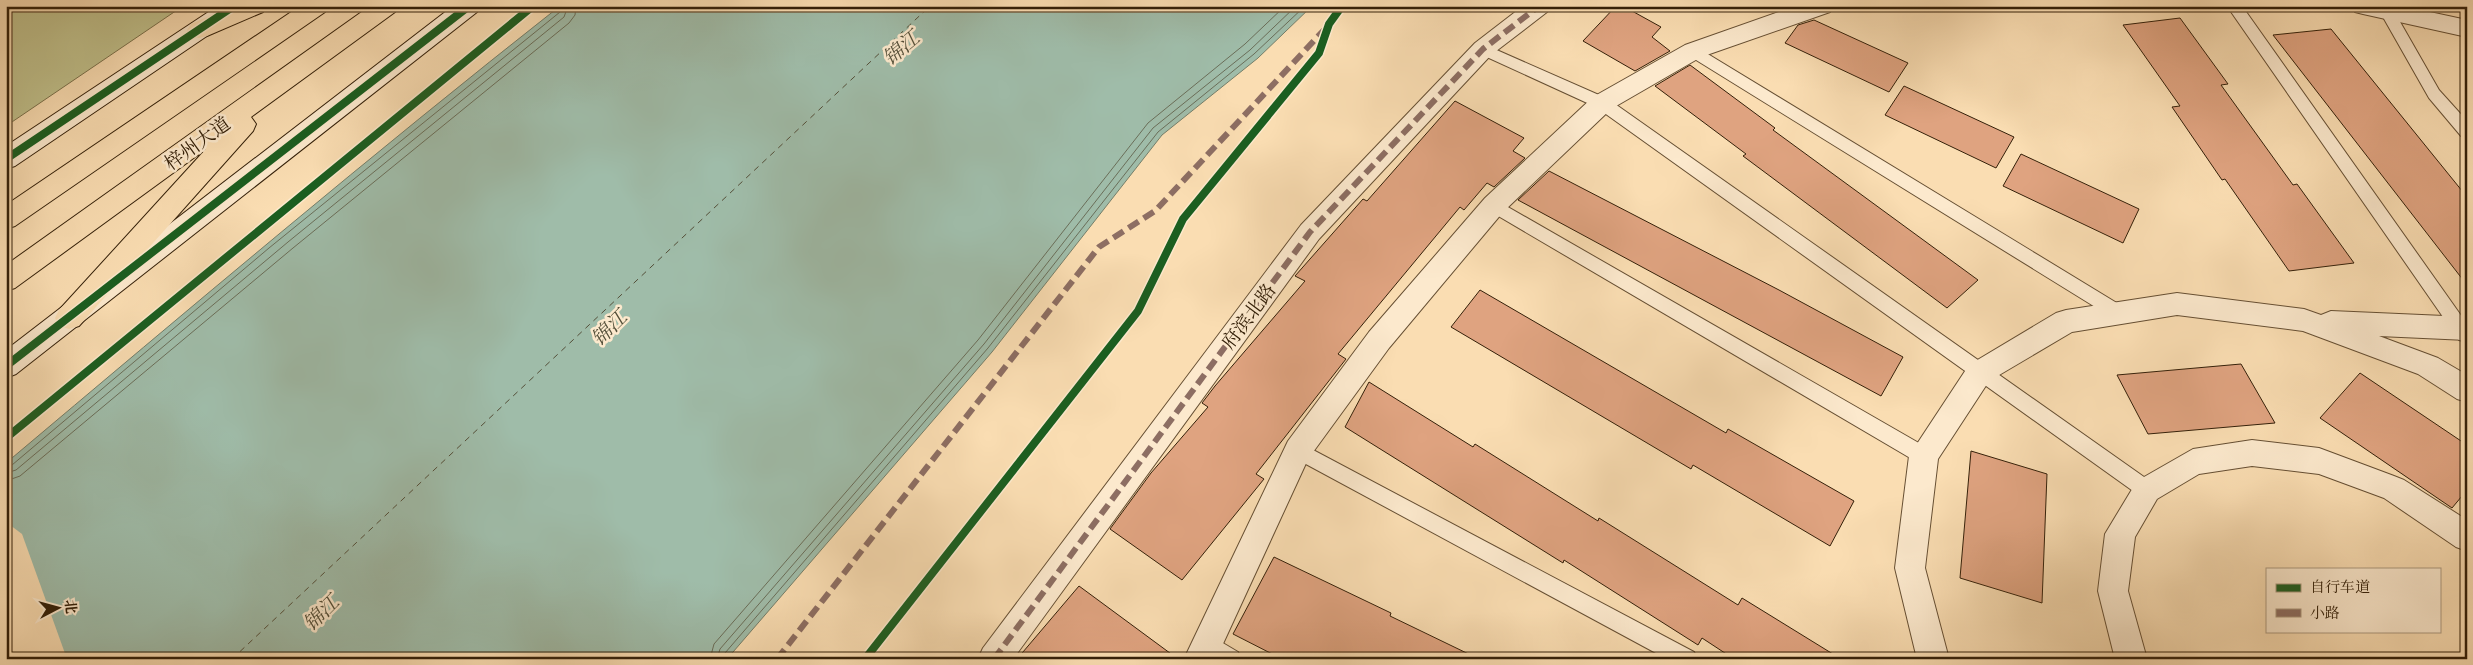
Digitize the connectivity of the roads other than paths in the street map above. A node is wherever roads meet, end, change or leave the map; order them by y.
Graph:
1 (234, 6) edge
2 (255, 6) edge
3 (317, 6) edge
4 (387, 6) edge
5 (469, 6) edge
6 (1539, 6) edge
7 (1822, 6) edge
8 (2234, 6) edge
9 (2375, 8) edge
10 (2467, 29) edge
11 (199, 30) junction
12 (1483, 49) junction
13 (1693, 51) junction
14 (277, 86) junction
15 (1602, 103) junction
16 (2467, 132) edge
17 (6, 159) edge
18 (1494, 205) junction
19 (6, 219) edge
20 (6, 280) edge
21 (2119, 313) junction
22 (69, 318) junction
23 (2304, 320) junction
24 (2464, 332) edge
25 (6, 366) edge
26 (1979, 372) junction
27 (2467, 390) edge
28 (1298, 450) junction
29 (1924, 456) junction
30 (2147, 490) junction
31 (2467, 537) edge
32 (1203, 651) edge
33 (994, 659) edge
34 (1231, 659) edge
35 (1687, 659) edge
36 (1933, 659) edge
37 (2131, 659) edge

1 - 11 street
2 - 11 highway
3 - 19 highway
4 - 14 highway, 梓州大道
5 - 22 street
6 - 12 street, 府滨北路
7 - 13 street
8 - 24 lane
9 - 10 street
9 - 16 lane
11 - 17 street
12 - 15 lane
12 - 33 street, 府滨北路
13 - 15 street
13 - 21 lane
14 - 20 highway, 梓州大道
14 - 22 highway
15 - 18 street
15 - 26 lane
18 - 28 street
18 - 29 lane
21 - 23 street
21 - 26 street
22 - 25 street
23 - 24 street
23 - 27 street
26 - 29 street
26 - 30 lane
28 - 32 street
28 - 35 lane
29 - 36 street
30 - 31 street
30 - 37 street
32 - 34 lane

